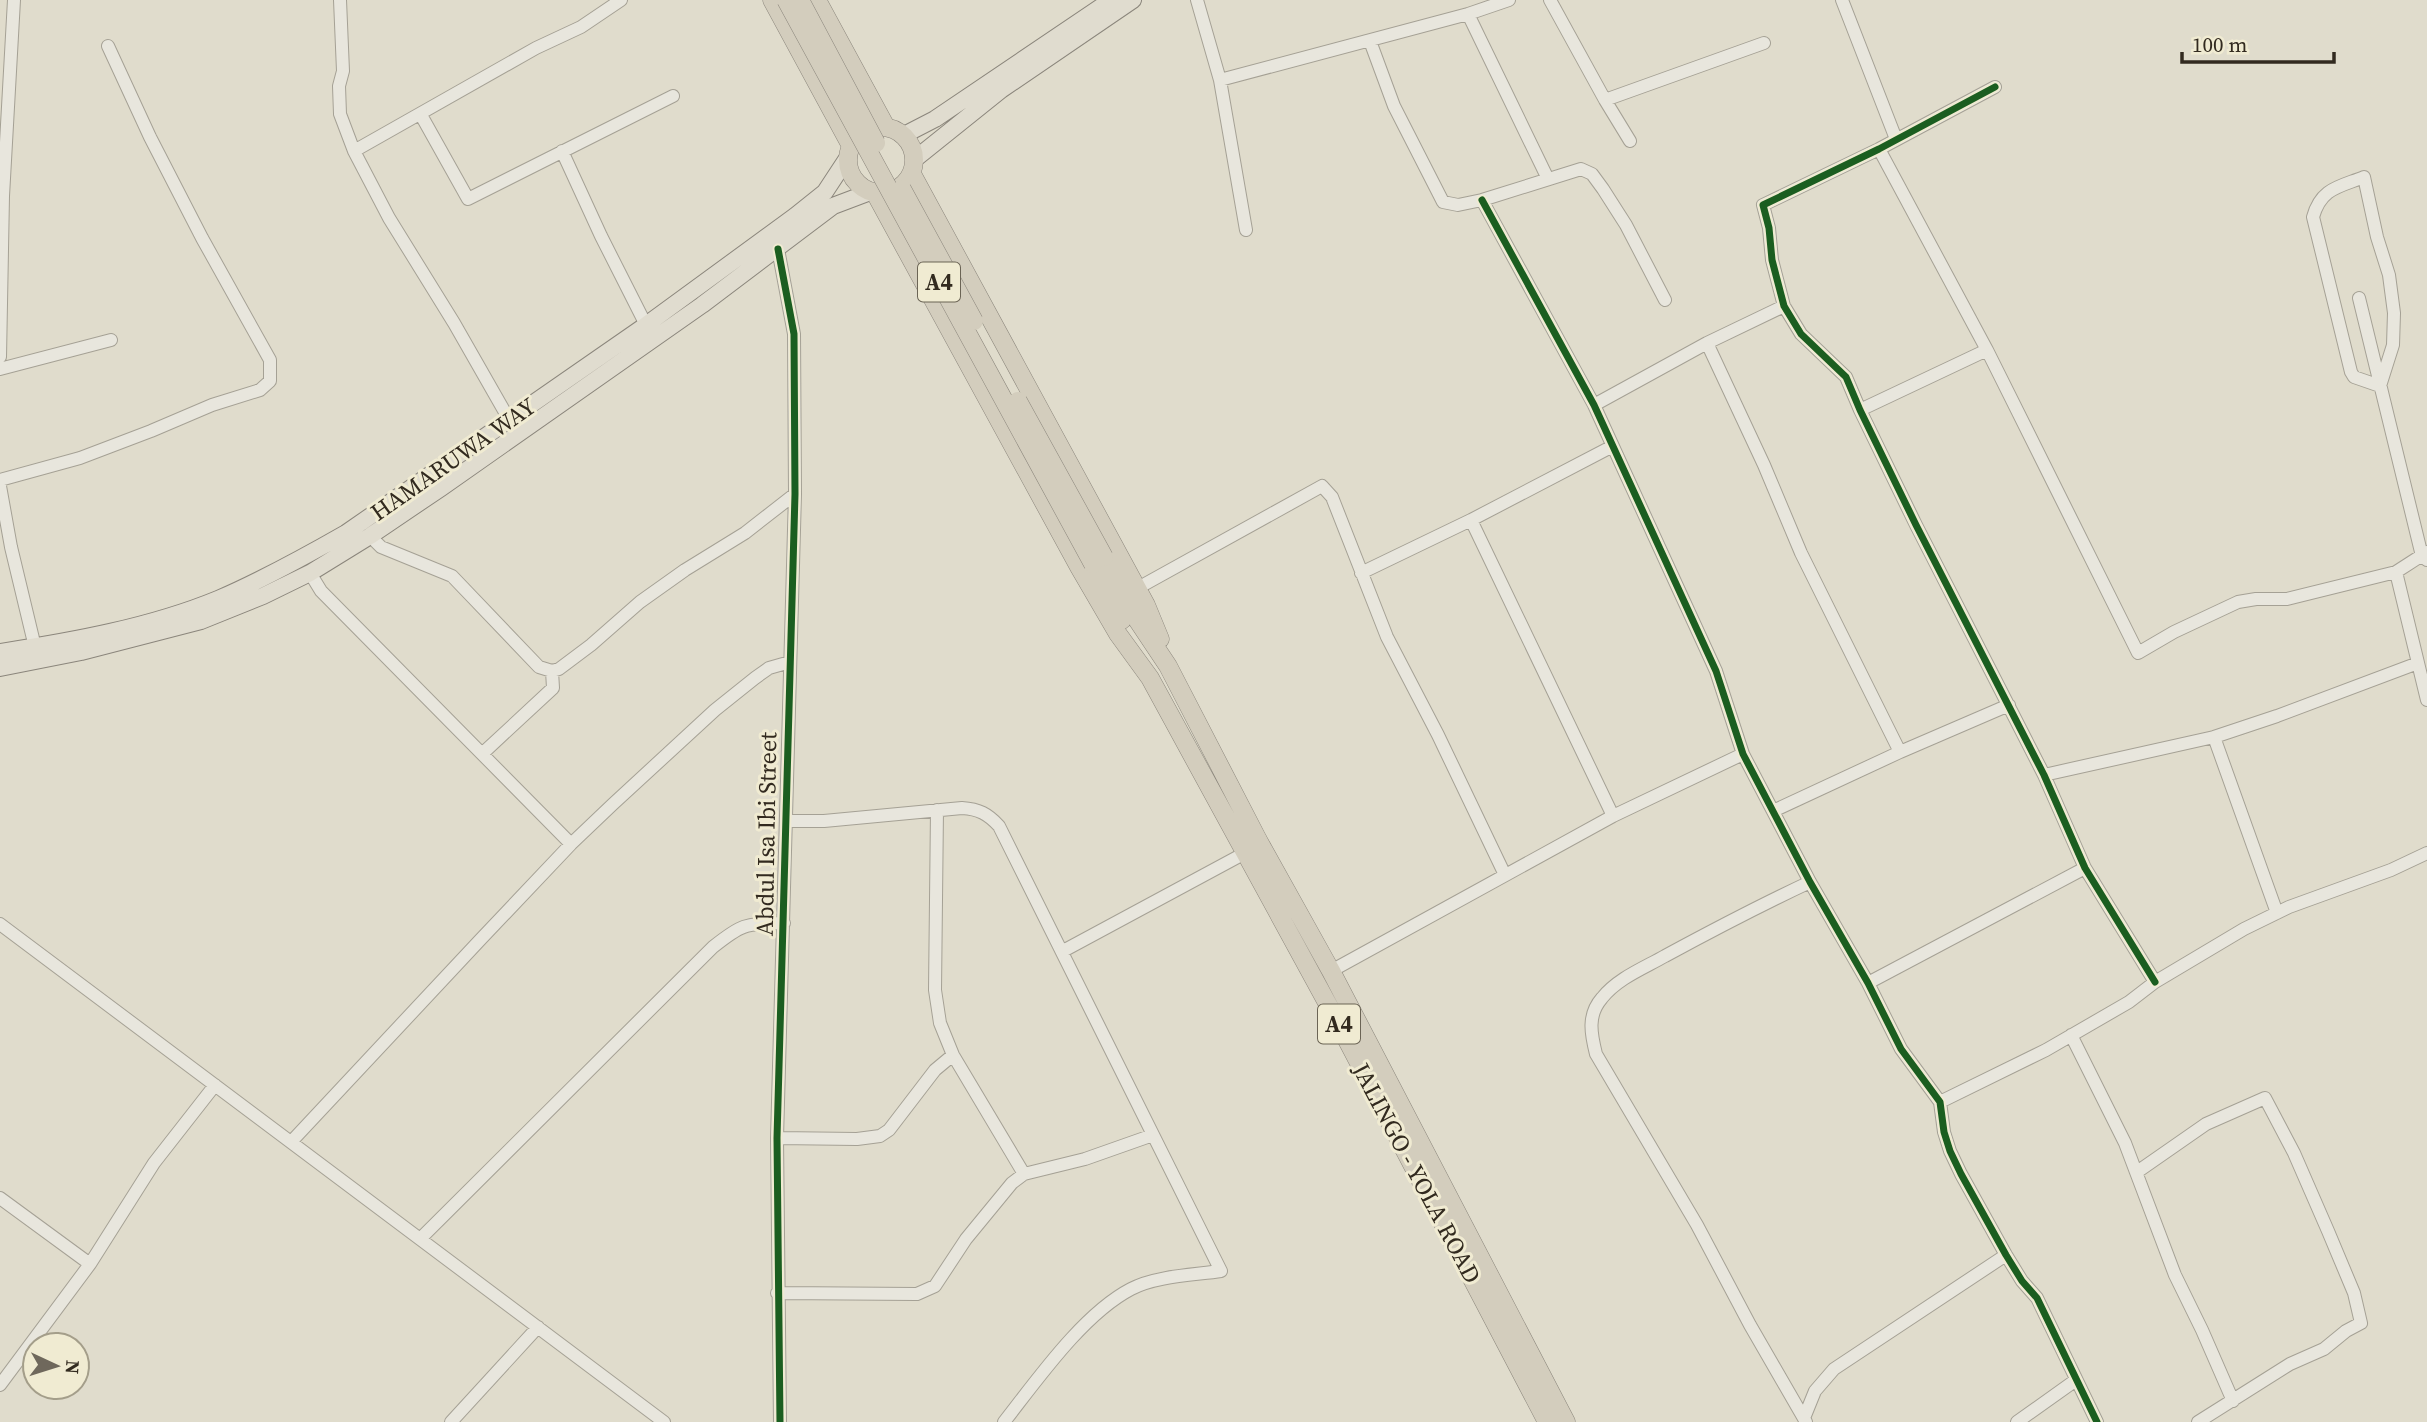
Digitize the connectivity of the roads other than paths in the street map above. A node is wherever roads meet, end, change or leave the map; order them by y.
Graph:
1 (14, 0) edge
2 (340, 0) edge
3 (621, 0) edge
4 (772, 0) edge
5 (786, 0) edge
6 (800, 0) edge
7 (817, 0) edge
8 (1133, 0) edge
9 (1197, 0) edge
10 (1509, 0) edge
11 (1550, 0) edge
12 (1842, 0) edge
13 (1103, 2) edge
14 (1468, 14) junction
15 (1370, 41) junction
16 (1764, 43) dead end
17 (108, 46) dead end
18 (1220, 80) junction
19 (1995, 87) dead end
20 (673, 96) dead end
21 (1605, 100) junction
22 (421, 115) junction
23 (886, 127) junction
24 (904, 135) junction
25 (1896, 139) junction
26 (1630, 141) dead end
27 (1879, 149) junction
28 (354, 151) junction
29 (562, 151) junction
30 (849, 152) junction
31 (913, 167) junction
32 (1548, 178) junction
33 (873, 193) junction
34 (1482, 200) junction
35 (1246, 230) dead end
36 (778, 249) junction
37 (2359, 298) dead end
38 (1665, 300) dead end
39 (1784, 306) junction
40 (646, 325) junction
41 (111, 340) dead end
42 (1707, 344) junction
43 (1987, 351) junction
44 (0, 356) edge
45 (0, 369) edge
46 (2380, 386) junction
47 (1594, 405) junction
48 (1860, 410) junction
49 (510, 421) junction
50 (1611, 447) junction
51 (0, 480) edge
52 (0, 486) edge
53 (795, 494) junction
54 (1471, 520) junction
55 (370, 537) junction
56 (2426, 556) edge
57 (1098, 561) junction
58 (2396, 572) junction
59 (310, 573) junction
60 (1361, 573) junction
61 (1136, 589) junction
62 (35, 647) junction
63 (0, 652) edge
64 (790, 662) junction
65 (2418, 663) junction
66 (1168, 666) junction
67 (0, 668) edge
68 (552, 671) junction
69 (1150, 678) junction
70 (2427, 701) edge
71 (2009, 705) junction
72 (2214, 737) junction
73 (1900, 752) junction
74 (483, 753) junction
75 (1743, 754) junction
76 (2044, 775) junction
77 (937, 810) junction
78 (1773, 811) junction
79 (1613, 816) junction
80 (786, 821) junction
81 (571, 845) junction
82 (1245, 853) junction
83 (2427, 853) edge
84 (2085, 868) junction
85 (1505, 875) junction
86 (1810, 881) junction
87 (2277, 913) junction
88 (784, 923) junction
89 (0, 924) edge
90 (1063, 951) junction
91 (1331, 971) junction
92 (1868, 982) junction
93 (2154, 982) junction
94 (2071, 1035) junction
95 (953, 1055) junction
96 (215, 1085) junction
97 (1940, 1102) junction
98 (1153, 1135) junction
99 (777, 1138) junction
100 (291, 1142) junction
101 (2137, 1172) junction
102 (1024, 1174) junction
103 (0, 1198) edge
104 (421, 1238) junction
105 (2006, 1255) junction
106 (90, 1265) junction
107 (778, 1293) junction
108 (538, 1328) junction
109 (2076, 1380) junction
110 (0, 1385) edge
111 (2233, 1401) junction
112 (1805, 1420) edge
113 (451, 1422) edge
114 (664, 1422) edge
115 (780, 1422) edge
116 (1004, 1422) edge
117 (1546, 1422) edge
118 (1566, 1422) edge
119 (2017, 1422) edge
120 (2097, 1422) edge
121 (2198, 1422) edge

1 - 44 street
2 - 28 street
3 - 22 street
4 - 30 highway, A4
5 - 57 highway, A4, bridge
6 - 57 highway, A4, bridge
7 - 23 highway
8 - 31 main road
9 - 18 street
10 - 14 street
11 - 21 street
12 - 25 street
13 - 24 main road
14 - 15 street
14 - 32 street
15 - 18 street
15 - 34 street
16 - 21 street
17 - 51 street
18 - 35 street
19 - 25 street
20 - 29 street
21 - 26 street
22 - 28 street
22 - 29 street
23 - 24 highway
23 - 30 highway
24 - 31 highway, A4
25 - 27 street
27 - 39 street
27 - 43 street
28 - 49 street
29 - 40 street
30 - 33 highway, A4
30 - 40 main road, HAMARUWA WAY
31 - 33 highway
31 - 61 highway, A4
32 - 34 street
32 - 38 street
33 - 36 main road
33 - 69 highway, JALINGO - YOLA ROAD / A4
34 - 47 street
36 - 53 street, Abdul Isa Ibi Street
36 - 55 main road
37 - 46 street
39 - 42 street
39 - 48 street
40 - 49 main road, HAMARUWA WAY
41 - 45 street
42 - 47 street
42 - 73 street
43 - 48 street
43 - 58 street
46 - 46 street
46 - 56 street
47 - 50 street
48 - 71 street
49 - 62 main road, HAMARUWA WAY
50 - 54 street
50 - 75 street
52 - 62 street
53 - 64 street, Abdul Isa Ibi Street
53 - 68 street
54 - 60 street
54 - 79 street
55 - 59 main road
55 - 68 street
56 - 58 street
57 - 66 highway, A4
57 - 69 highway, A4
58 - 65 street
59 - 67 main road
59 - 74 street
60 - 61 street
60 - 85 street
61 - 66 highway, A4
62 - 63 main road, HAMARUWA WAY
64 - 80 street, Abdul Isa Ibi Street
64 - 81 street
65 - 70 street
65 - 72 street
66 - 91 highway, A4
68 - 74 street
69 - 82 highway, JALINGO - YOLA ROAD / A4
71 - 73 street
71 - 76 street
72 - 76 street
72 - 87 street
73 - 78 street
74 - 81 street
75 - 78 street
75 - 79 street
76 - 84 street
77 - 80 street
77 - 90 street
77 - 95 street
78 - 86 street
79 - 85 street
80 - 88 street, Abdul Isa Ibi Street
81 - 100 street
82 - 90 street
82 - 117 highway, JALINGO - YOLA ROAD / A4
83 - 87 street
84 - 92 street
84 - 93 street
85 - 91 street
86 - 92 street
86 - 112 street
87 - 93 street
88 - 99 street, Abdul Isa Ibi Street
88 - 104 street
89 - 96 street
90 - 98 street
91 - 118 highway, A4
92 - 97 street
93 - 94 street
94 - 97 street
94 - 101 street
95 - 99 street
95 - 102 street
96 - 100 street
96 - 106 street
97 - 105 street
98 - 102 street
98 - 116 street
99 - 107 street, Abdul Isa Ibi Street
100 - 104 street
101 - 111 street
101 - 111 street
102 - 107 street
103 - 106 street
104 - 108 street
105 - 109 street
105 - 112 street
106 - 110 street
107 - 115 street, Abdul Isa Ibi Street
108 - 113 street
108 - 114 street
109 - 119 street
109 - 120 street
111 - 121 street

